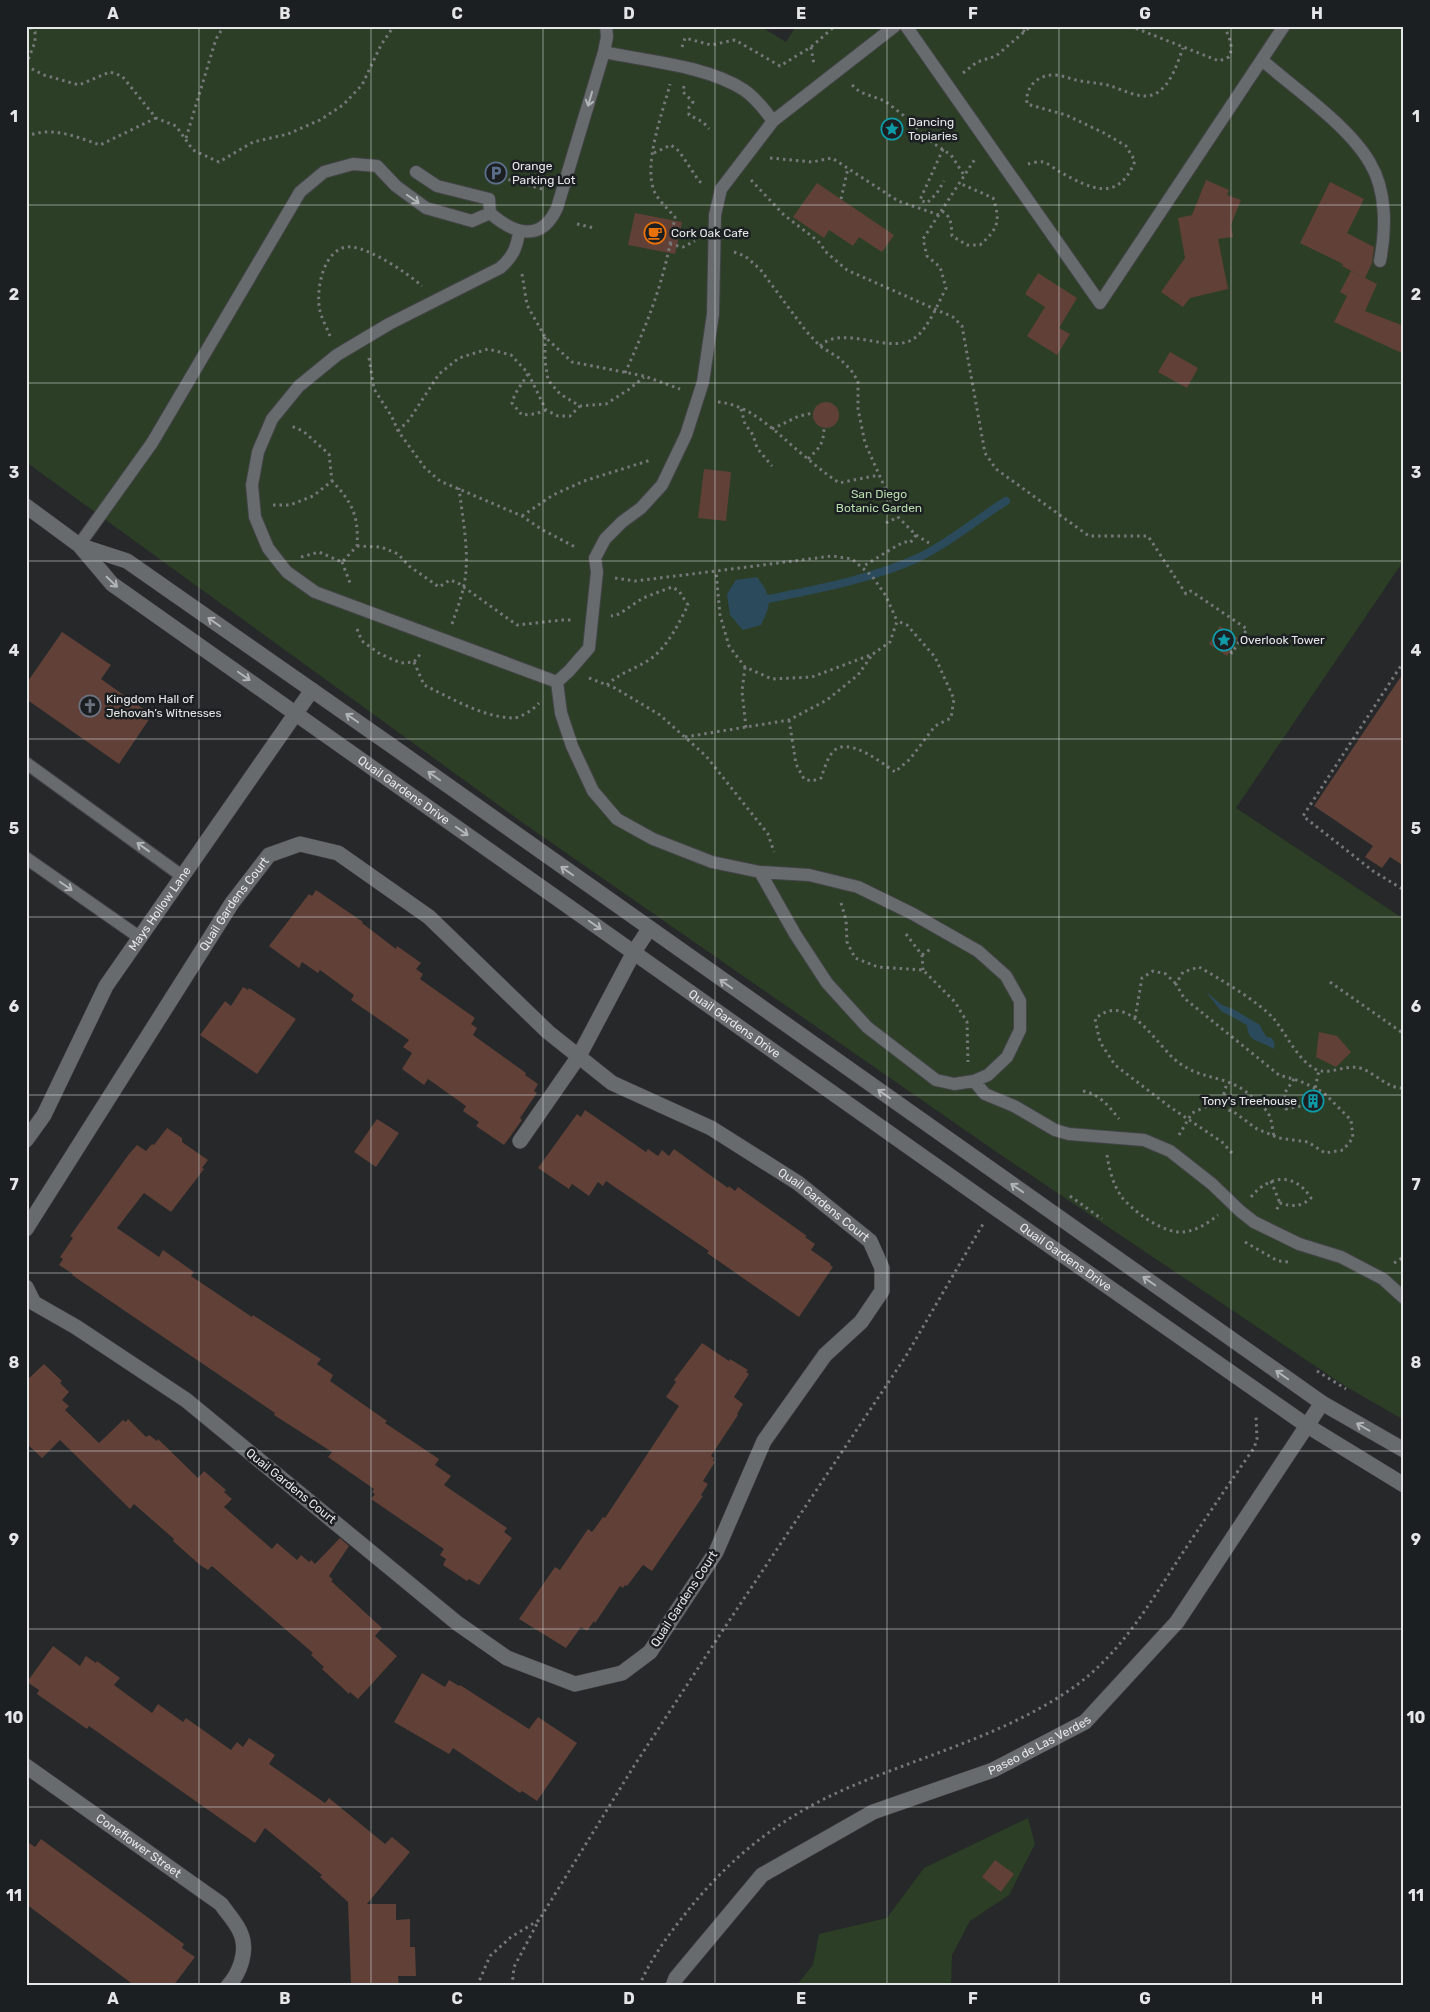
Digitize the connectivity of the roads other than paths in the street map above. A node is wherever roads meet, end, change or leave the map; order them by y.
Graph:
1 (606, 26) edge
2 (895, 26) edge
3 (906, 26) edge
4 (1284, 26) edge
5 (604, 52) junction
6 (1262, 60) junction
7 (773, 121) junction
8 (416, 172) dead end
9 (490, 213) junction
10 (519, 232) junction
11 (1380, 261) dead end
12 (26, 506) edge
13 (79, 545) junction
14 (557, 682) junction
15 (312, 690) junction
16 (296, 713) junction
17 (26, 763) edge
18 (26, 858) edge
19 (760, 872) junction
20 (182, 876) junction
21 (649, 929) junction
22 (139, 937) junction
23 (634, 952) junction
24 (579, 1056) junction
25 (974, 1081) junction
26 (26, 1140) edge
27 (520, 1141) dead end
28 (26, 1229) edge
29 (26, 1288) edge
30 (1404, 1298) edge
31 (1322, 1403) junction
32 (1306, 1425) junction
33 (1404, 1450) edge
34 (1404, 1485) edge
35 (26, 1766) edge
36 (228, 1986) edge
37 (673, 1986) edge

1 - 5 lane
2 - 7 lane
3 - 6 lane
4 - 6 lane
5 - 7 lane
5 -> 10 lane
6 - 11 lane
7 - 14 lane
8 - 9 lane
9 - 10 lane
13 -> 9 lane
10 - 14 lane
12 - 13 street, Quail Gardens Drive
15 -> 13 street, Quail Gardens Drive
13 -> 16 street, Quail Gardens Drive
14 - 19 lane
15 - 16 street, Mays Hollow Lane
21 -> 15 street, Quail Gardens Drive
16 - 20 street, Mays Hollow Lane
16 -> 23 street, Quail Gardens Drive
20 -> 17 lane
18 -> 22 lane
19 - 25 lane
19 - 25 lane
20 - 22 street, Mays Hollow Lane
21 - 23 street
31 -> 21 street, Quail Gardens Drive
22 - 26 street, Mays Hollow Lane
23 - 24 street
23 - 32 street, Quail Gardens Drive
24 - 27 street
24 - 28 street, Quail Gardens Court
24 - 29 street, Quail Gardens Court
25 - 30 lane
31 - 32 street, Paseo de Las Verdes
33 -> 31 street, Quail Gardens Drive
32 - 34 street, Quail Gardens Drive
32 - 37 street, Paseo de Las Verdes
35 - 36 street, Coneflower Street

